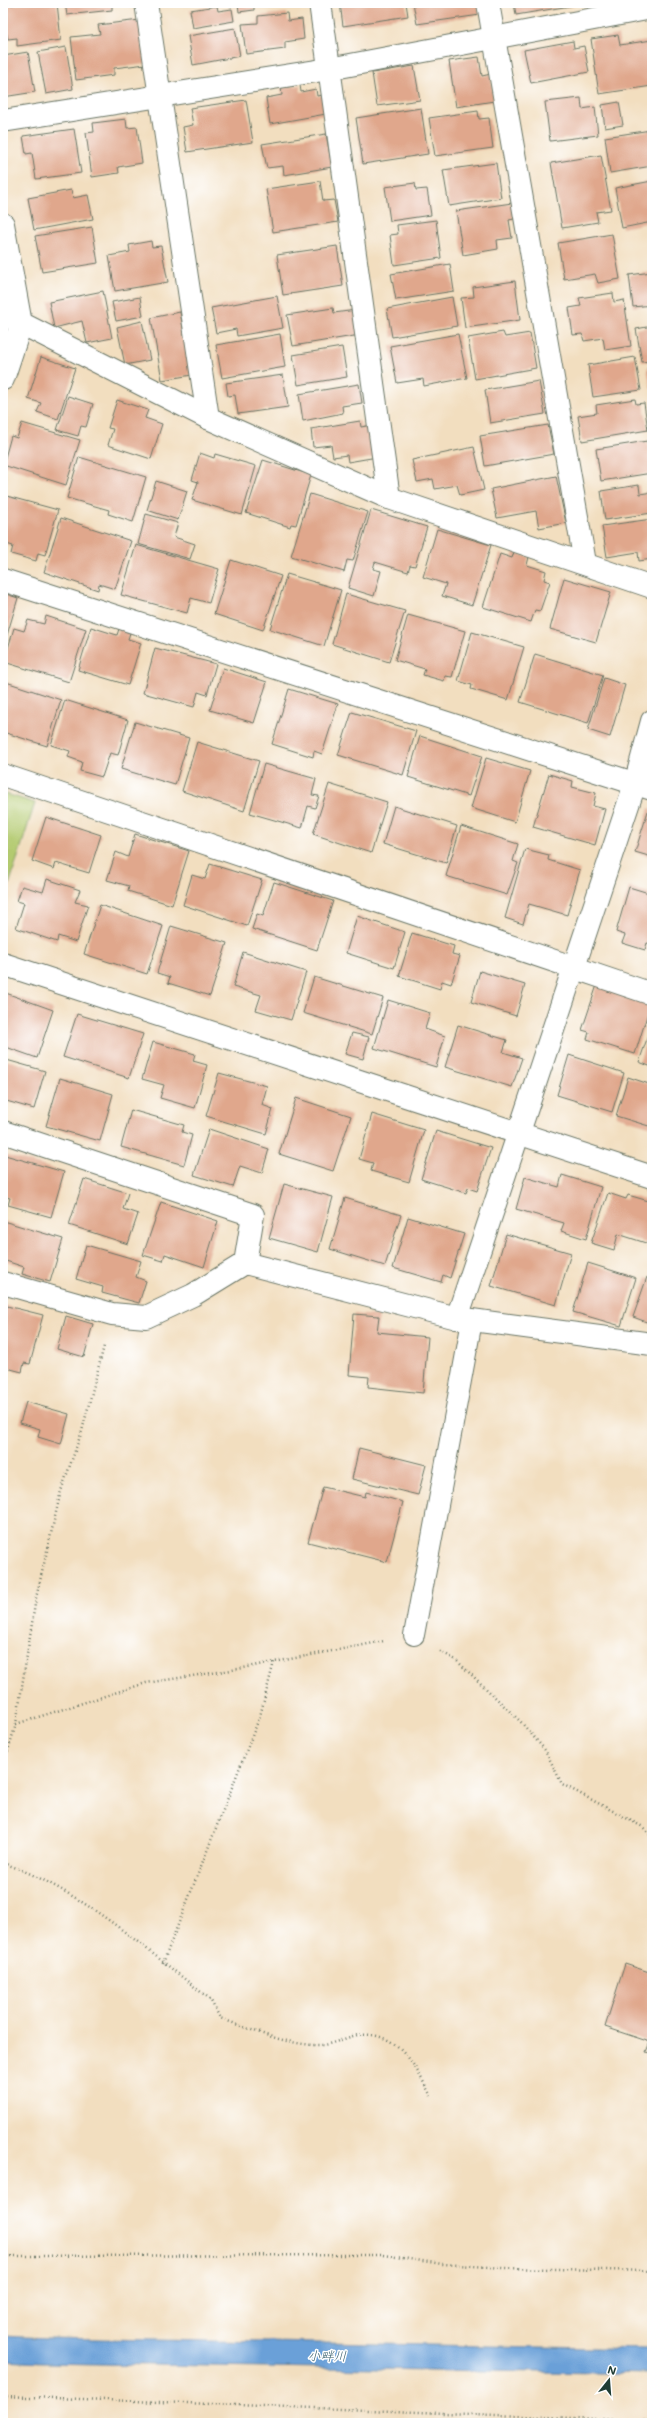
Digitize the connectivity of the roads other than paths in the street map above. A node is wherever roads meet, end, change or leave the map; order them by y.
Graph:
1 (146, 3) edge
2 (320, 3) edge
3 (488, 3) edge
4 (652, 8) edge
5 (493, 40) junction
6 (329, 69) junction
7 (160, 96) junction
8 (3, 121) edge
9 (3, 224) edge
10 (12, 319) edge
11 (3, 379) edge
12 (208, 418) junction
13 (389, 498) junction
14 (585, 563) junction
15 (3, 580) edge
16 (652, 587) edge
17 (652, 722) edge
18 (3, 775) edge
19 (644, 786) edge
20 (3, 964) edge
21 (575, 969) junction
22 (652, 994) edge
23 (3, 1132) edge
24 (518, 1133) junction
25 (652, 1177) edge
26 (244, 1263) junction
27 (3, 1283) edge
28 (465, 1320) junction
29 (652, 1344) edge
30 (414, 1636) road end

1 - 7 street
2 - 6 street
3 - 5 street
4 - 5 street
5 - 6 street
5 - 14 street
6 - 7 street
6 - 13 street
7 - 8 street
7 - 12 street
9 - 10 street
10 - 11 street
10 - 12 street
12 - 13 street
13 - 14 street
14 - 16 street
15 - 19 street
17 - 19 street
18 - 21 street
19 - 21 street
20 - 24 street
21 - 22 street
21 - 24 street
23 - 26 street
24 - 25 street
24 - 28 street
26 - 27 street
26 - 28 street
28 - 29 street
28 - 30 lane

